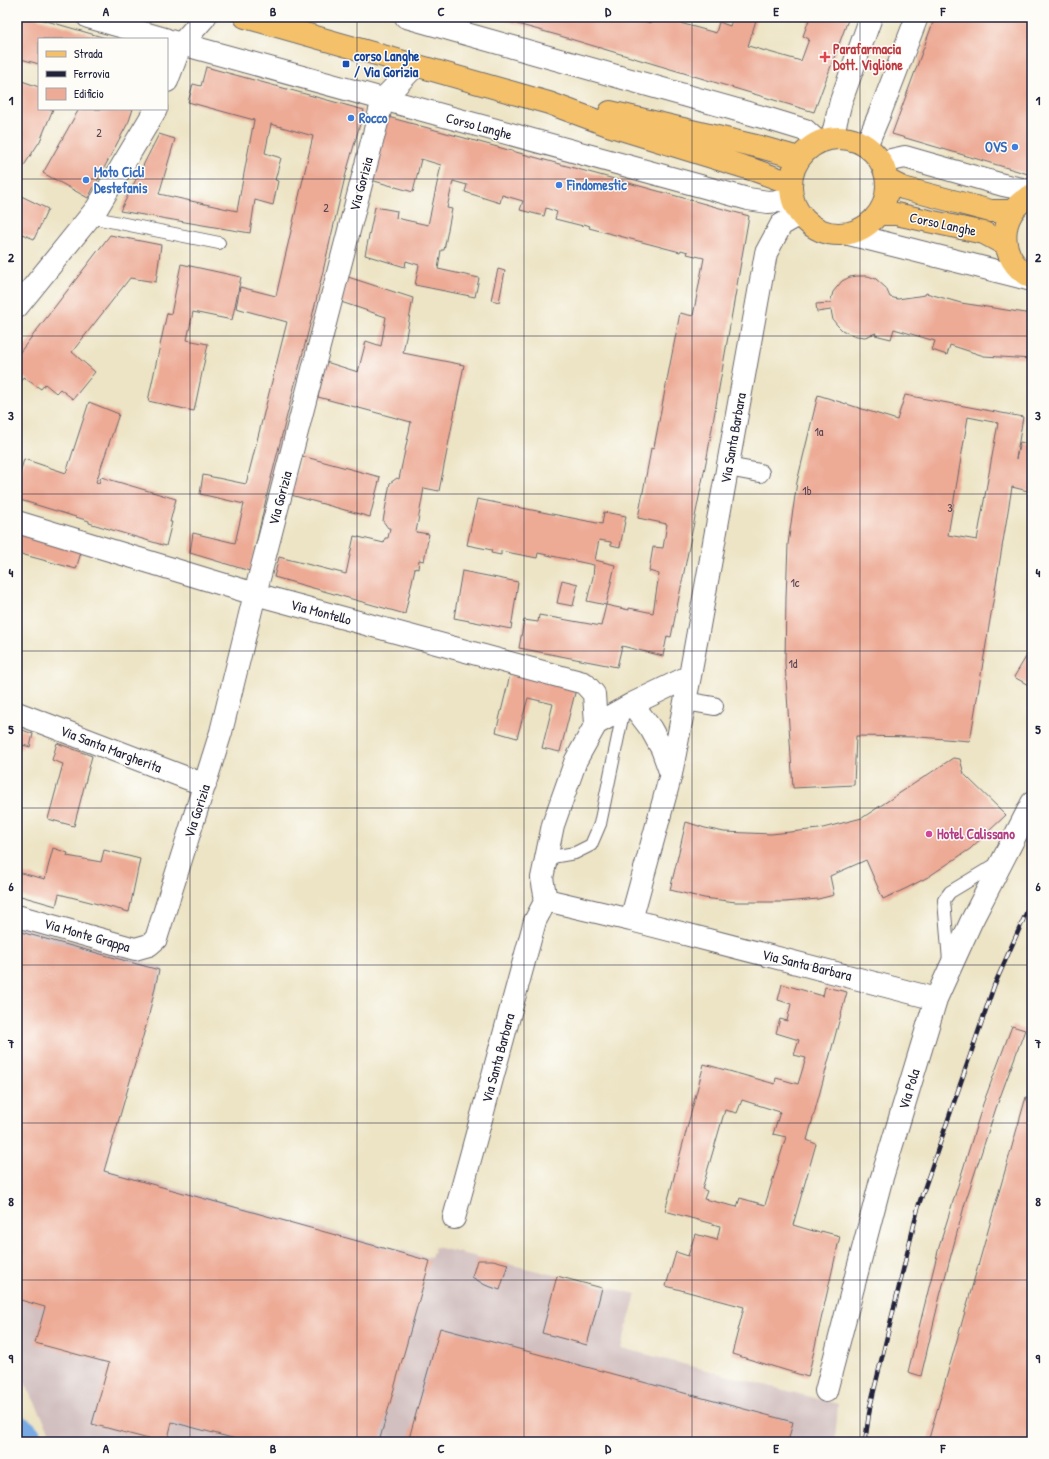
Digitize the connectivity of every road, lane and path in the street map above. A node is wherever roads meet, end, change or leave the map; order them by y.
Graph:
1 (88, 17) edge
2 (205, 17) edge
3 (245, 17) edge
4 (406, 17) edge
5 (871, 17) edge
6 (917, 17) edge
7 (161, 38) edge
8 (171, 41) edge
9 (416, 65) junction
10 (168, 71) edge
11 (384, 99) junction
12 (549, 103) junction
13 (155, 110) edge
14 (825, 140) junction
15 (866, 146) junction
16 (800, 158) junction
17 (885, 171) junction
18 (1032, 191) edge
19 (1032, 195) edge
20 (794, 199) junction
21 (1013, 211) junction
22 (878, 214) junction
23 (90, 217) junction
24 (849, 234) junction
25 (219, 243) dead end
26 (1006, 245) junction
27 (1032, 279) edge
28 (17, 307) edge
29 (728, 467) junction
30 (760, 473) dead end
31 (17, 522) edge
32 (255, 594) junction
33 (690, 676) junction
34 (685, 701) junction
35 (628, 706) junction
36 (714, 706) dead end
37 (17, 713) edge
38 (596, 724) junction
39 (671, 774) junction
40 (205, 785) junction
41 (1032, 803) edge
42 (546, 858) junction
43 (1002, 860) junction
44 (546, 900) junction
45 (17, 916) edge
46 (631, 920) junction
47 (156, 939) joint
48 (950, 968) junction
49 (936, 999) junction
50 (454, 1218) dead end
51 (826, 1391) dead end

1 - 7 street, Corso Langhe
2 - 8 street
3 - 9 main road
4 - 14 street
5 - 14 street
6 - 15 street
8 - 10 street
8 - 11 street, Corso Langhe
9 - 11 street, Via Gorizia
9 - 12 main road
11 - 20 street, Corso Langhe
11 - 32 street, Via Gorizia
12 - 16 main road
12 - 20 main road
13 - 23 street
14 - 15 main road, Corso Langhe
14 - 16 main road
15 - 17 main road, Corso Langhe
16 - 20 main road
17 - 18 street
17 - 21 main road, Corso Langhe
17 - 22 main road
19 - 21 main road
20 - 24 main road
20 - 29 street, Via Santa Barbara
21 - 26 main road
22 - 24 main road
22 - 26 main road, Corso Langhe
23 - 25 lane
23 - 28 street
24 - 27 street
26 - 27 main road
29 - 30 street
29 - 33 street, Via Santa Barbara
31 - 32 street, Via Montello
32 - 38 street, Via Montello
32 - 40 street, Via Gorizia
33 - 34 street, Via Santa Barbara
33 - 35 street
34 - 36 street
34 - 39 street, Via Santa Barbara
35 - 38 street
35 - 39 street
35 - 42 lane
37 - 40 street, Via Santa Margherita
38 - 42 street
39 - 46 street, Via Santa Barbara
40 - 47 street, Via Gorizia
41 - 43 street, Via Pola
42 - 44 street
43 - 48 street, Via Pola
43 - 48 lane
44 - 46 street, Via Santa Barbara
44 - 50 street, Via Santa Barbara
45 - 47 street, Via Monte Grappa
46 - 49 street, Via Santa Barbara
48 - 49 street, Via Pola
49 - 51 street, Via Pola

